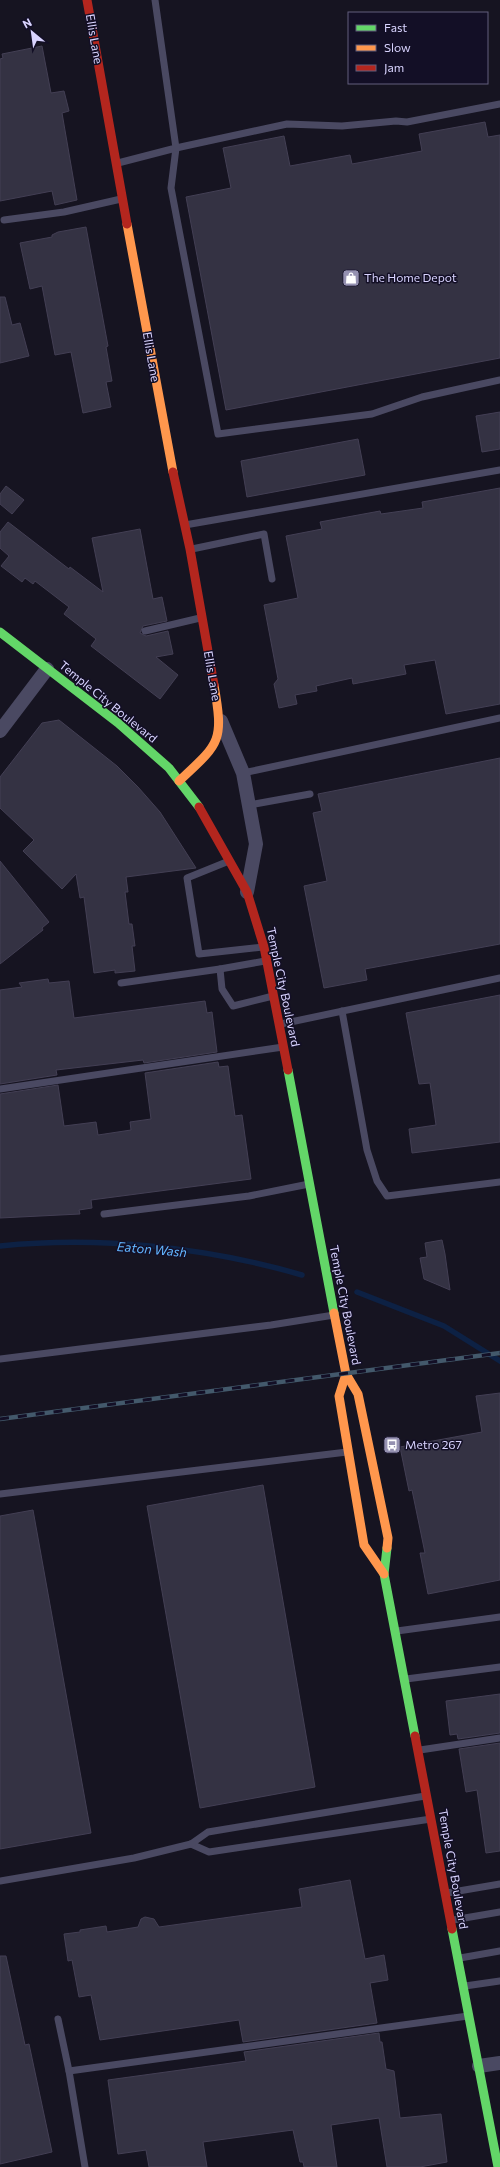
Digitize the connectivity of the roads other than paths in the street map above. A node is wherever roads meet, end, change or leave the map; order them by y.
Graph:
1 (87, 0) edge
2 (155, 0) edge
3 (500, 104) edge
4 (176, 148) junction
5 (116, 163) junction
6 (123, 199) junction
7 (4, 220) dead end
8 (500, 380) edge
9 (500, 470) edge
10 (185, 525) junction
11 (190, 549) junction
12 (272, 580) dead end
13 (202, 618) junction
14 (145, 631) dead end
15 (0, 632) edge
16 (47, 669) junction
17 (219, 714) junction
18 (500, 718) edge
19 (0, 731) edge
20 (243, 772) junction
21 (179, 781) junction
22 (310, 794) dead end
23 (249, 805) junction
24 (231, 861) junction
25 (247, 892) junction
26 (264, 947) junction
27 (267, 960) junction
28 (220, 969) junction
29 (500, 978) edge
30 (121, 983) dead end
31 (273, 996) junction
32 (342, 1011) junction
33 (279, 1024) junction
34 (283, 1047) junction
35 (0, 1089) edge
36 (500, 1182) edge
37 (309, 1184) junction
38 (104, 1214) dead end
39 (333, 1311) junction
40 (0, 1358) edge
41 (346, 1374) junction
42 (348, 1452) junction
43 (0, 1494) edge
44 (384, 1574) junction
45 (500, 1617) edge
46 (395, 1631) junction
47 (500, 1667) edge
48 (404, 1680) junction
49 (500, 1738) edge
50 (418, 1750) junction
51 (428, 1796) junction
52 (432, 1818) junction
53 (191, 1844) junction
54 (0, 1881) edge
55 (500, 1884) edge
56 (445, 1894) junction
57 (500, 1912) edge
58 (450, 1921) junction
59 (500, 1951) edge
60 (458, 1958) junction
61 (500, 1982) edge
62 (463, 1986) junction
63 (468, 2016) junction
64 (58, 2019) dead end
65 (500, 2063) edge
66 (479, 2066) junction
67 (70, 2071) junction
68 (85, 2167) edge
69 (498, 2167) edge

1 - 5 main road, Ellis Lane
2 - 4 lane
3 - 4 lane
4 - 5 lane
4 - 8 lane
5 - 6 main road, Ellis Lane
6 - 7 lane
6 - 10 main road, Ellis Lane
9 - 10 lane
10 - 11 main road, Ellis Lane
11 - 12 lane
11 - 13 main road, Ellis Lane
13 - 14 lane
13 - 17 main road, Ellis Lane
15 - 16 main road, Temple City Boulevard
16 - 19 street
16 - 21 main road, Temple City Boulevard
17 - 20 street, Ellis Lane
17 - 21 main road, Ellis Lane
18 - 20 lane
20 - 23 street, Ellis Lane
21 - 24 main road, Temple City Boulevard
22 - 23 lane
23 - 25 street, Ellis Lane
24 - 25 main road, Temple City Boulevard
24 - 26 lane
25 - 26 main road, Temple City Boulevard
26 - 27 main road, Temple City Boulevard
27 - 28 lane
27 - 31 main road, Temple City Boulevard
28 - 30 lane
28 - 31 lane
29 - 32 lane
31 - 33 main road, Temple City Boulevard
32 - 33 lane
32 - 36 lane
33 - 34 main road, Temple City Boulevard
34 - 35 lane
34 - 37 main road, Temple City Boulevard
37 - 38 lane
37 - 39 main road, Temple City Boulevard
39 - 40 lane
39 - 41 main road, Temple City Boulevard
41 - 42 main road, Temple City Boulevard
41 - 44 main road, Temple City Boulevard
42 - 43 lane
42 - 44 main road, Temple City Boulevard
44 - 46 main road, Temple City Boulevard
45 - 46 lane
46 - 48 main road, Temple City Boulevard
47 - 48 lane
48 - 50 main road, Temple City Boulevard
49 - 50 lane
50 - 51 main road, Temple City Boulevard
51 - 52 main road, Temple City Boulevard
51 - 53 lane
52 - 53 lane
52 - 56 main road, Temple City Boulevard
53 - 54 lane
55 - 56 lane
56 - 58 main road, Temple City Boulevard
57 - 58 lane
58 - 60 main road, Temple City Boulevard
59 - 60 lane
60 - 62 main road, Temple City Boulevard
61 - 62 lane
62 - 63 main road, Temple City Boulevard
63 - 66 main road, Temple City Boulevard
63 - 67 lane
64 - 67 lane
65 - 66 street
66 - 69 main road, Temple City Boulevard
67 - 68 lane

